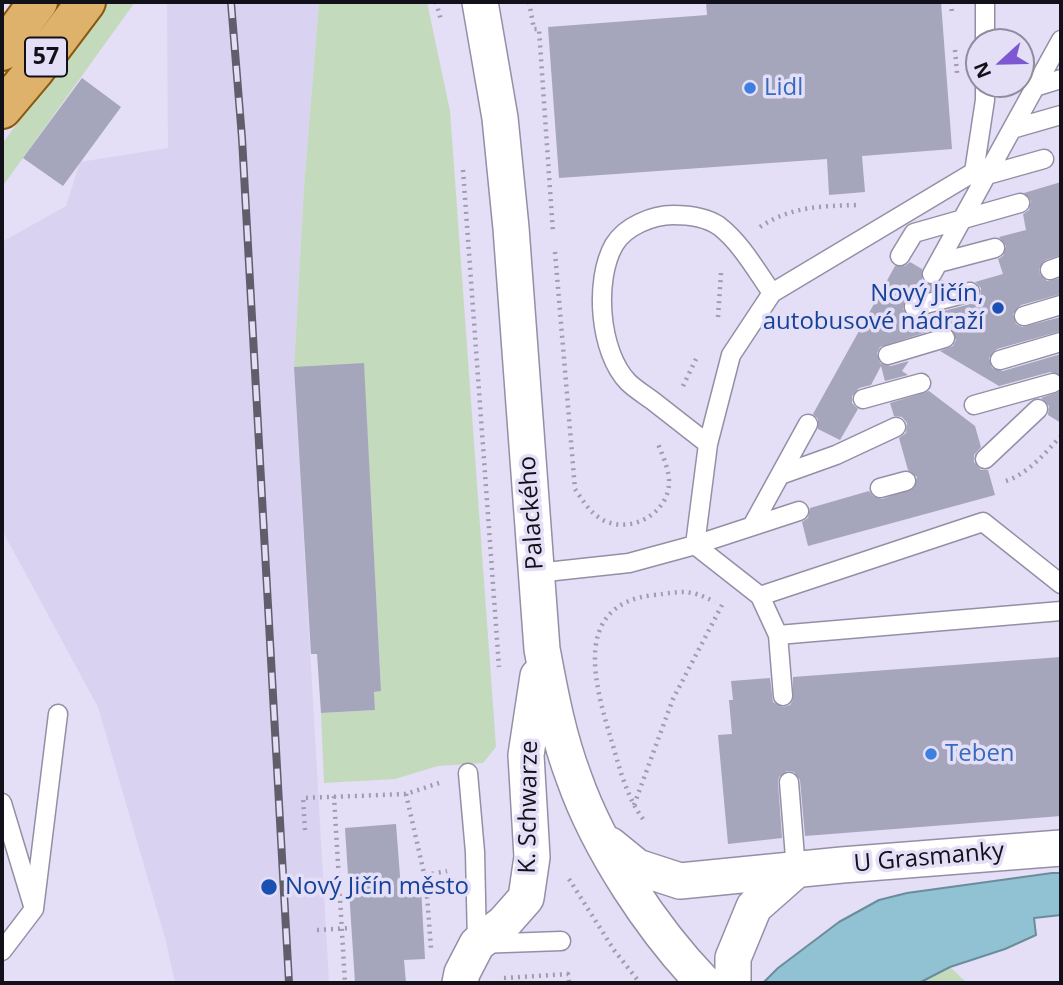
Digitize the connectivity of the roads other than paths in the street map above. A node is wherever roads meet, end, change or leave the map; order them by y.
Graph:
1 (14, 2) edge
2 (37, 2) edge
3 (86, 2) edge
4 (480, 2) edge
5 (985, 2) edge
6 (985, 28) edge
7 (1061, 40) edge
8 (2, 50) edge
9 (1061, 79) edge
10 (1035, 87) joint
11 (985, 98) edge
12 (1029, 98) edge
13 (2, 108) edge
14 (1061, 115) edge
15 (1012, 129) junction
16 (1044, 159) dead end
17 (987, 175) junction
18 (1020, 203) dead end
19 (963, 219) junction
20 (995, 248) dead end
21 (900, 256) dead end
22 (970, 292) dead end
23 (772, 293) junction
24 (1061, 305) edge
25 (914, 307) dead end
26 (1024, 316) dead end
27 (945, 338) dead end
28 (1061, 342) edge
29 (887, 357) dead end
30 (1000, 360) dead end
31 (921, 383) dead end
32 (1053, 383) dead end
33 (863, 399) dead end
34 (974, 405) dead end
35 (1038, 409) dead end
36 (808, 424) dead end
37 (896, 428) dead end
38 (708, 444) junction
39 (985, 459) dead end
40 (780, 475) junction
41 (906, 481) dead end
42 (880, 488) dead end
43 (799, 511) dead end
44 (752, 526) junction
45 (695, 545) junction
46 (537, 573) junction
47 (1061, 584) edge
48 (760, 596) junction
49 (1061, 611) edge
50 (778, 635) junction
51 (542, 649) junction
52 (783, 696) dead end
53 (58, 714) dead end
54 (468, 773) road end
55 (789, 782) dead end
56 (2, 803) edge
57 (599, 837) junction
58 (1061, 848) edge
59 (796, 870) junction
60 (34, 909) junction
61 (561, 941) dead end
62 (477, 944) junction
63 (2, 951) edge
64 (460, 983) edge
65 (704, 983) edge
66 (733, 983) edge

1 - 8 lane
2 - 8 main road
3 - 13 main road, 57
4 - 46 street, Palackého
5 - 6 lane
7 - 10 lane
9 - 10 lane
11 - 23 lane
12 - 15 lane
14 - 15 lane
15 - 17 lane
16 - 17 lane
17 - 19 lane
18 - 19 lane
19 - 20 lane
19 - 21 lane
22 - 25 lane
23 - 38 lane
23 - 38 lane
24 - 26 lane
27 - 29 lane
28 - 30 lane
31 - 33 lane
32 - 34 lane
35 - 39 lane
36 - 40 lane
37 - 40 lane
38 - 45 lane
40 - 44 lane
41 - 42 lane
43 - 44 lane
44 - 45 lane
45 - 46 lane
45 - 48 lane
46 - 51 street, Palackého
47 - 48 lane
48 - 50 lane
49 - 50 lane
50 - 52 lane
51 - 57 street, Palackého
51 - 62 street, K. Schwarze
53 - 60 lane
54 - 62 lane
55 - 59 lane
56 - 60 lane
57 - 59 street, U Grasmanky
57 - 65 street, Palackého
58 - 59 street, U Grasmanky
59 - 66 street
60 - 63 lane
61 - 62 lane
62 - 64 street, K. Schwarze

